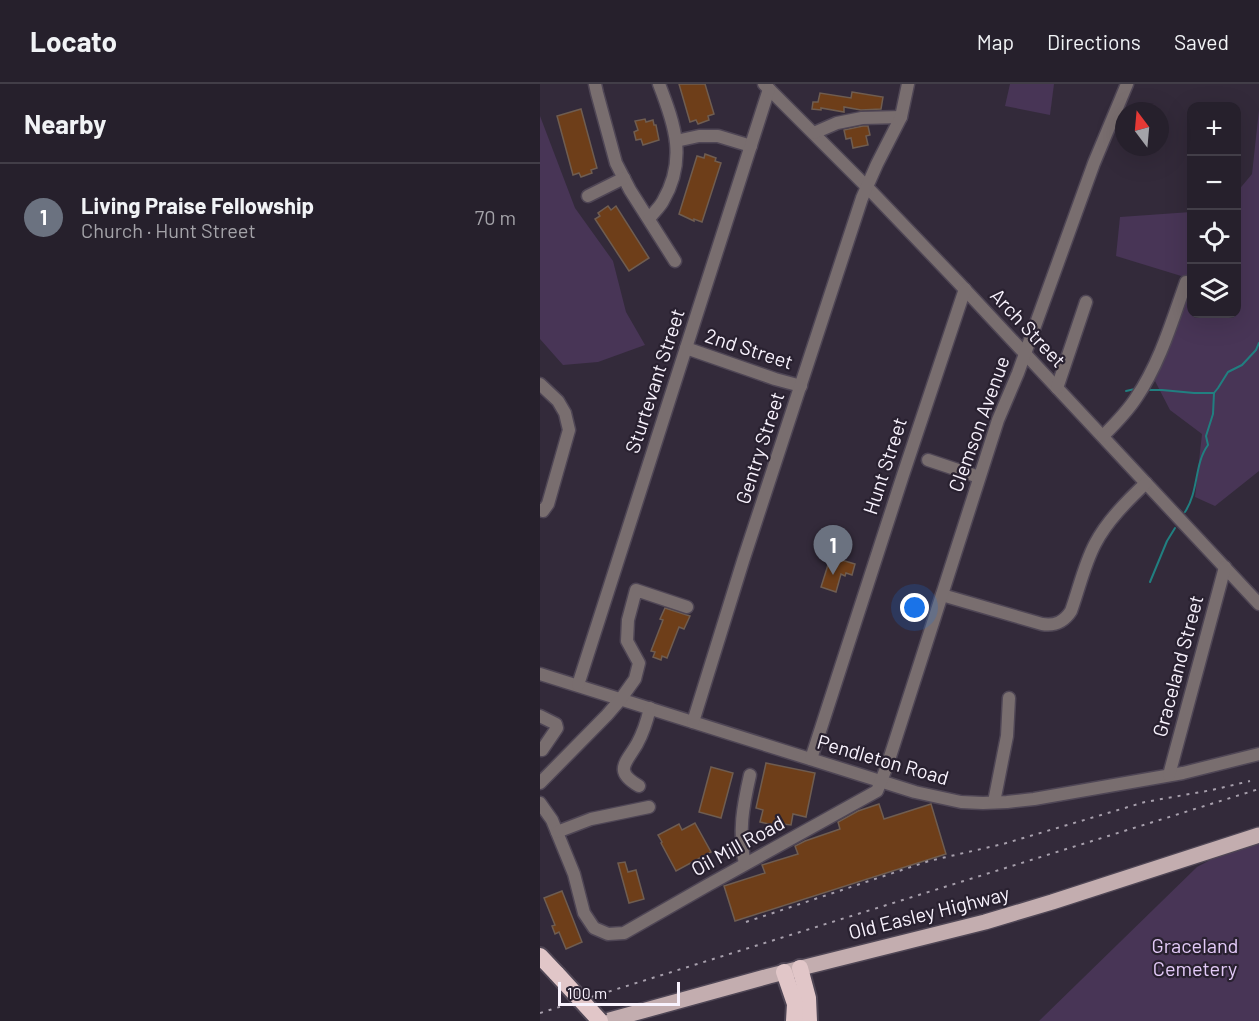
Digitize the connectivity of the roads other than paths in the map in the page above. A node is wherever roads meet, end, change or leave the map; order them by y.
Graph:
1 (596, 84) edge
2 (659, 84) edge
3 (908, 84) edge
4 (1127, 84) edge
5 (766, 87) edge
6 (901, 117) junction
7 (814, 133) junction
8 (676, 141) junction
9 (751, 146) junction
10 (624, 178) junction
11 (867, 187) junction
12 (588, 195) dead end
13 (648, 219) junction
14 (675, 261) dead end
15 (1186, 282) dead end
16 (965, 289) junction
17 (1086, 302) dead end
18 (686, 348) junction
19 (1025, 354) junction
20 (540, 384) edge
21 (801, 386) junction
22 (1057, 388) junction
23 (1102, 436) junction
24 (928, 460) dead end
25 (979, 477) junction
26 (1146, 483) junction
27 (540, 510) edge
28 (1225, 567) junction
29 (942, 596) junction
30 (1257, 598) edge
31 (687, 607) dead end
32 (540, 674) edge
33 (578, 685) junction
34 (1009, 698) dead end
35 (620, 700) junction
36 (650, 708) junction
37 (540, 716) edge
38 (693, 722) junction
39 (541, 749) edge
40 (1259, 754) edge
41 (811, 759) junction
42 (558, 765) junction
43 (750, 775) dead end
44 (1169, 775) junction
45 (881, 782) junction
46 (540, 783) edge
47 (639, 786) dead end
48 (994, 802) junction
49 (541, 806) edge
50 (648, 807) dead end
51 (557, 832) junction
52 (1259, 835) edge
53 (746, 864) junction
54 (540, 956) edge
55 (792, 970) junction
56 (600, 1021) edge
57 (606, 1021) edge
58 (794, 1021) edge
59 (809, 1021) edge

1 - 10 street
2 - 8 street
3 - 6 street, Gentry Street
4 - 19 street, Clemson Avenue
5 - 7 street, Arch Street
5 - 9 street, Sturtevant Street
6 - 7 street
6 - 11 street, Gentry Street
7 - 11 street, Arch Street
8 - 9 street
8 - 13 street
9 - 18 street, Sturtevant Street
10 - 12 street
10 - 13 street
11 - 16 street, Arch Street
11 - 21 street, Gentry Street
13 - 14 street
15 - 23 street
16 - 19 street, Arch Street
16 - 41 street, Hunt Street
17 - 22 street
18 - 21 street, 2nd Street
18 - 33 street, Sturtevant Street
19 - 22 street, Arch Street
19 - 25 street, Clemson Avenue
20 - 27 street
21 - 38 street, Gentry Street
22 - 23 street, Arch Street
23 - 26 street, Arch Street
24 - 25 street
25 - 29 street, Clemson Avenue
26 - 28 street, Arch Street
26 - 29 street
28 - 30 street, Arch Street
28 - 44 street, Graceland Street
29 - 45 street, Clemson Avenue
31 - 35 street
32 - 33 street, Pendleton Road
33 - 35 street, Pendleton Road
34 - 48 street
35 - 36 street, Pendleton Road
35 - 42 street
36 - 38 street, Pendleton Road
36 - 47 street
37 - 39 street
38 - 41 street, Pendleton Road
39 - 42 street
40 - 44 street, Pendleton Road
41 - 45 street, Pendleton Road
42 - 46 street
43 - 53 street
44 - 48 street, Pendleton Road
45 - 48 street, Pendleton Road
45 - 53 street, Oil Mill Road
49 - 51 street
50 - 51 street
51 - 53 street, Oil Mill Road
52 - 55 main road, Old Easley Highway
54 - 56 highway, bridge
55 - 57 main road, Old Easley Highway
55 - 58 highway
55 - 59 highway

